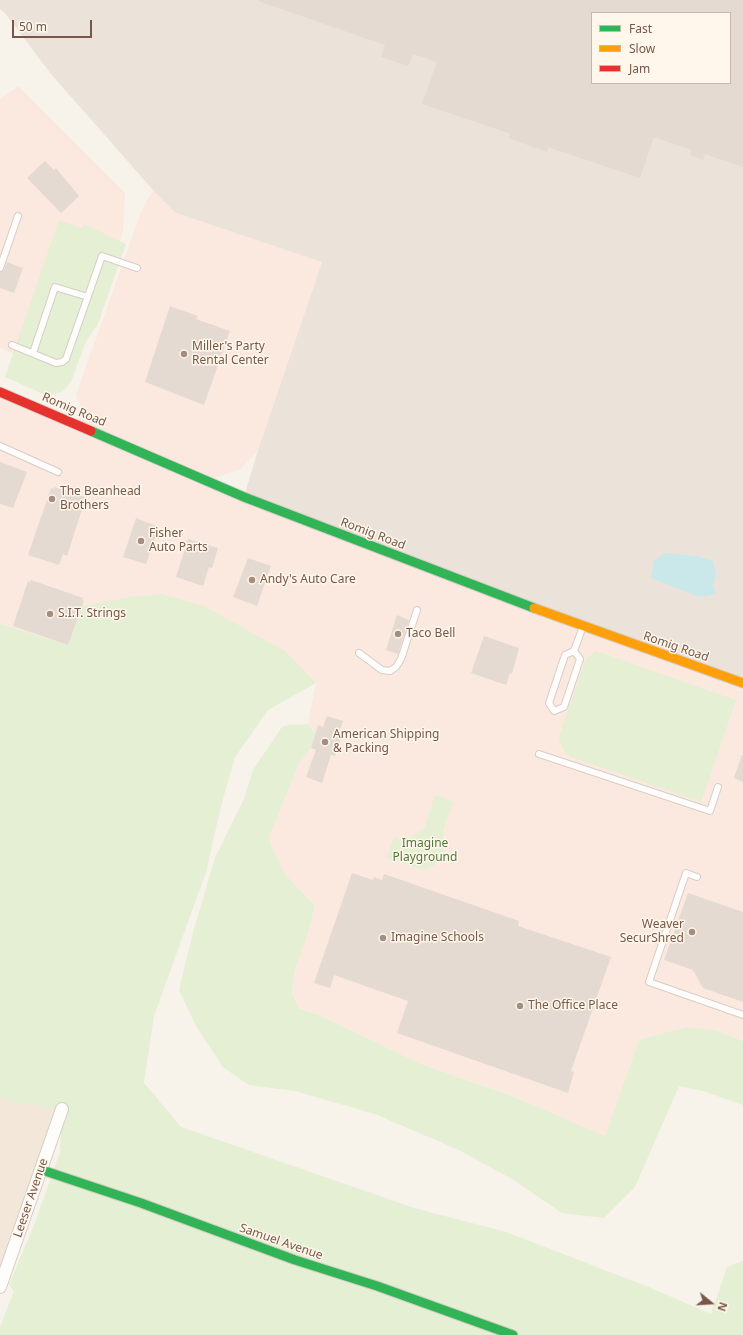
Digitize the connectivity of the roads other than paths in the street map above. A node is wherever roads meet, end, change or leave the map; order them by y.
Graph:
1 (18, 216) dead end
2 (0, 268) edge
3 (137, 268) dead end
4 (88, 297) junction
5 (12, 345) dead end
6 (33, 354) junction
7 (0, 392) edge
8 (0, 446) edge
9 (58, 472) dead end
10 (417, 610) dead end
11 (583, 627) junction
12 (574, 651) junction
13 (359, 654) dead end
14 (743, 683) edge
15 (539, 754) dead end
16 (718, 788) dead end
17 (697, 877) dead end
18 (743, 1015) edge
19 (62, 1109) dead end
20 (42, 1170) junction
21 (0, 1287) edge
22 (514, 1335) edge

1 - 2 lane
3 - 4 lane
4 - 6 lane
4 - 6 lane
5 - 6 lane
7 - 11 street, Romig Road
8 - 9 lane
10 - 13 lane
11 - 12 lane
11 - 14 street, Romig Road
12 - 12 lane
15 - 16 lane
17 - 18 lane
19 - 20 street, Leeser Avenue
20 - 21 street, Leeser Avenue
20 - 22 street, Samuel Avenue

